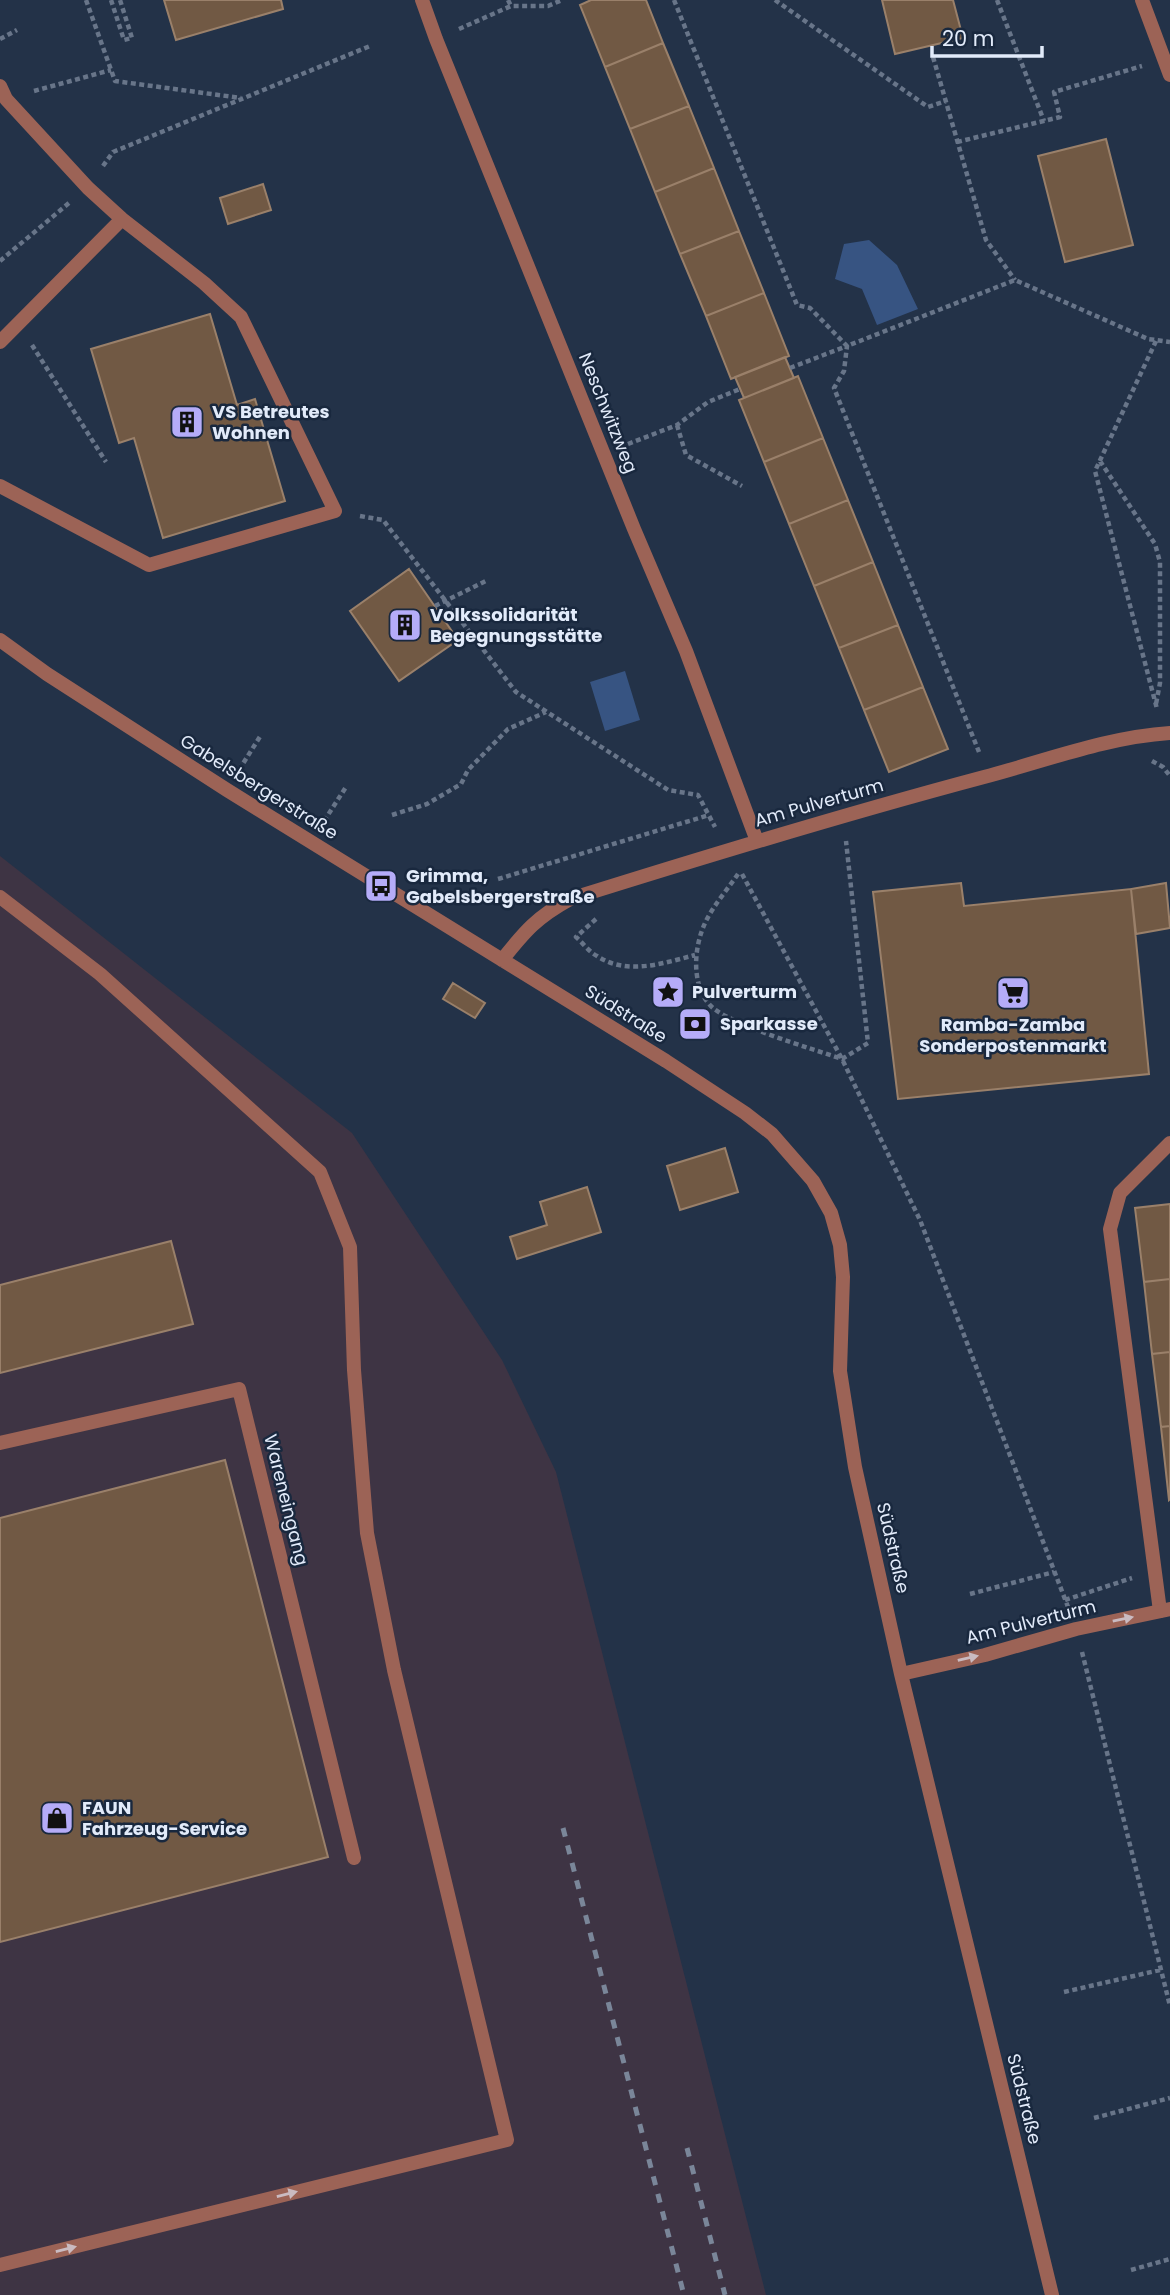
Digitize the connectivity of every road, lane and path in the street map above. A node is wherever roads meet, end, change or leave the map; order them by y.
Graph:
1 (86, 0) edge
2 (111, 0) edge
3 (120, 0) edge
4 (422, 0) edge
5 (508, 0) edge
6 (562, 0) edge
7 (674, 0) edge
8 (775, 0) edge
9 (997, 0) edge
10 (1142, 0) edge
11 (511, 6) junction
12 (17, 30) dead end
13 (0, 39) edge
14 (436, 39) junction
15 (370, 46) dead end
16 (1163, 56) junction
17 (933, 57) dead end
18 (111, 70) junction
19 (1170, 75) edge
20 (3, 93) edge
21 (243, 99) junction
22 (946, 101) junction
23 (1044, 121) junction
24 (957, 142) junction
25 (88, 188) junction
26 (122, 219) junction
27 (0, 261) edge
28 (1015, 280) junction
29 (18, 324) junction
30 (1156, 341) junction
31 (0, 342) edge
32 (1170, 342) edge
33 (846, 346) junction
34 (790, 368) dead end
35 (740, 389) dead end
36 (677, 425) junction
37 (604, 454) junction
38 (1100, 460) junction
39 (106, 462) dead end
40 (0, 486) edge
41 (742, 486) dead end
42 (335, 511) junction
43 (488, 580) dead end
44 (446, 602) junction
45 (435, 607) dead end
46 (0, 639) edge
47 (1156, 706) junction
48 (546, 712) junction
49 (1163, 734) edge
50 (261, 735) dead end
51 (989, 776) junction
52 (346, 787) dead end
53 (227, 790) junction
54 (392, 815) dead end
55 (709, 815) junction
56 (841, 817) junction
57 (757, 841) junction
58 (310, 842) junction
59 (728, 850) junction
60 (740, 870) junction
61 (728, 874) dead end
62 (498, 879) dead end
63 (0, 897) edge
64 (603, 913) dead end
65 (695, 955) junction
66 (502, 960) junction
67 (842, 1059) junction
68 (1170, 1143) edge
69 (0, 1443) edge
70 (1155, 1571) junction
71 (1055, 1572) junction
72 (971, 1594) dead end
73 (1065, 1600) junction
74 (1165, 1610) edge
75 (1076, 1629) junction
76 (901, 1674) junction
77 (354, 1858) dead end
78 (1160, 1970) junction
79 (1065, 1992) dead end
80 (1170, 2006) edge
81 (1170, 2098) edge
82 (1094, 2118) dead end
83 (1170, 2259) edge
84 (0, 2265) edge
85 (1131, 2270) dead end
86 (1052, 2295) edge

1 - 18 path
2 - 3 path
4 - 14 street, Neschwitzweg
5 - 11 path
6 - 11 path
7 - 33 path
8 - 22 path
9 - 23 path
10 - 16 street
11 - 14 path
12 - 13 path
14 - 37 street, Neschwitzweg
15 - 21 path
16 - 19 street
16 - 23 path
17 - 22 path
18 - 20 path
18 - 21 path
20 - 25 street
21 - 25 path
22 - 24 path
23 - 24 path
24 - 28 path
25 - 26 street
25 - 27 path
26 - 29 street
26 - 42 street
28 - 30 path
28 - 33 path
29 - 31 street
29 - 39 path
30 - 32 path
30 - 38 path
33 - 34 path
33 - 51 path
35 - 36 path
36 - 37 path
36 - 41 path
37 - 57 street, Neschwitzweg
38 - 47 path
38 - 47 path
40 - 42 street
42 - 44 path
43 - 44 path
44 - 45 path
44 - 48 path
46 - 53 street, Gabelsbergerstraße
47 - 49 path
48 - 54 path
48 - 55 path
49 - 51 street, Am Pulverturm
50 - 53 path
51 - 56 street, Am Pulverturm
52 - 58 path
53 - 58 street, Gabelsbergerstraße
55 - 59 path
55 - 62 path
56 - 57 street, Am Pulverturm
56 - 67 path
57 - 59 street, Am Pulverturm
58 - 66 street, Gabelsbergerstraße
59 - 66 street, Am Pulverturm
60 - 61 path
60 - 65 path
60 - 67 path
84 -> 63 street
64 - 65 path
65 - 67 path
66 - 76 street, Südstraße
67 - 71 path
68 - 70 street
69 - 77 street, Wareneingang
70 - 73 path
70 - 74 street
71 - 72 path
71 - 73 path
73 - 75 path
75 -> 74 street, Am Pulverturm
76 -> 75 street, Am Pulverturm
75 - 78 path
76 - 86 street, Südstraße
78 - 79 path
78 - 80 path
81 - 82 path
83 - 85 path

